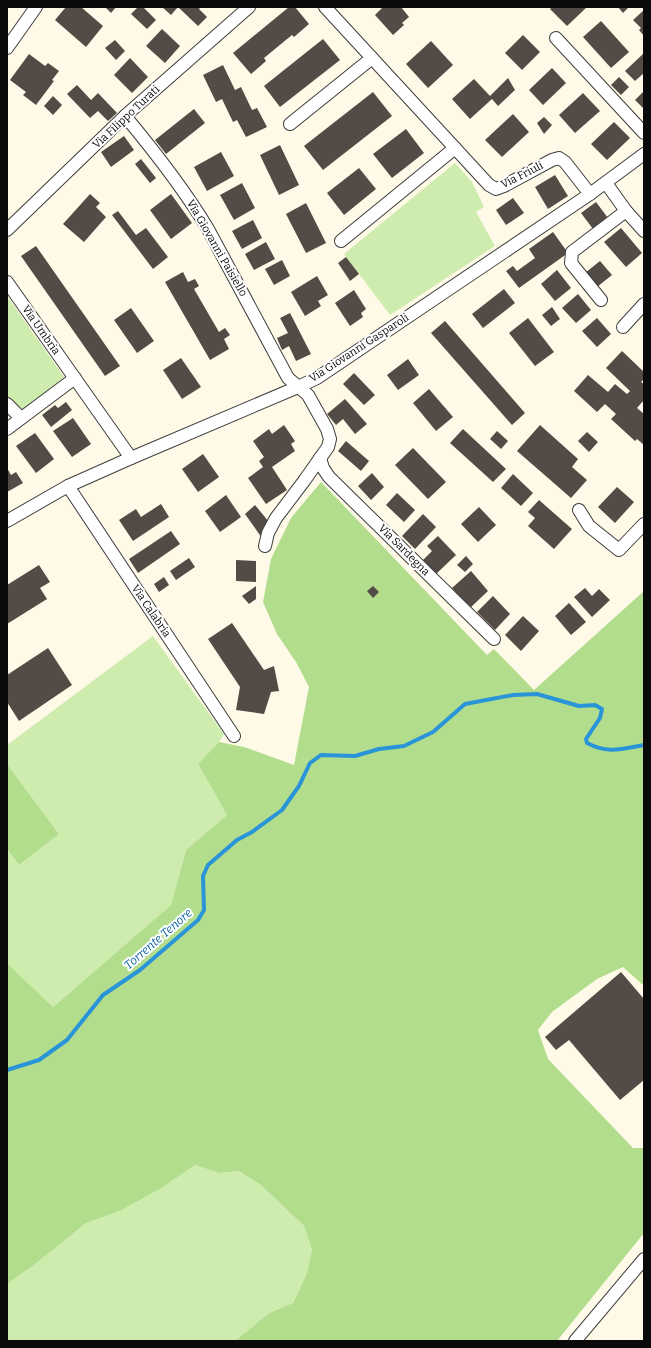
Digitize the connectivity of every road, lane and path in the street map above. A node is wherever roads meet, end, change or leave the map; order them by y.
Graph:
1 (36, 7) edge
2 (249, 7) edge
3 (325, 7) edge
4 (556, 38) dead end
5 (7, 48) edge
6 (372, 58) junction
7 (125, 116) junction
8 (290, 124) dead end
9 (644, 133) edge
10 (455, 148) junction
11 (644, 154) edge
12 (606, 183) junction
13 (590, 194) junction
14 (626, 211) junction
15 (7, 230) edge
16 (644, 231) edge
17 (341, 241) dead end
18 (7, 282) edge
19 (601, 300) dead end
20 (644, 304) edge
21 (622, 327) dead end
22 (75, 378) junction
23 (298, 387) junction
24 (7, 404) edge
25 (21, 418) junction
26 (7, 429) edge
27 (130, 458) junction
28 (320, 458) junction
29 (68, 486) junction
30 (579, 510) dead end
31 (7, 521) edge
32 (644, 524) edge
33 (265, 546) dead end
34 (494, 639) dead end
35 (234, 736) dead end
36 (644, 1259) edge
37 (575, 1341) edge

1 - 5 street
2 - 7 street, Via Filippo Turati
3 - 6 street, Via Friuli
4 - 9 street
6 - 8 street
6 - 10 street, Via Friuli
7 - 15 street, Via Filippo Turati
7 - 23 street, Via Giovanni Paisiello
10 - 13 street, Via Friuli
10 - 17 street
11 - 12 street, Via Giovanni Gasparoli
12 - 13 street, Via Giovanni Gasparoli
12 - 14 street
13 - 23 street, Via Giovanni Gasparoli
14 - 16 street
14 - 19 street
18 - 22 street, Via Umbria
20 - 21 street
22 - 25 street
22 - 27 street, Via Umbria
23 - 27 street, Via Giovanni Gasparoli
23 - 28 street
24 - 25 street
25 - 26 street
27 - 29 street, Via Giovanni Gasparoli
28 - 33 street
28 - 34 street, Via Sardegna
29 - 31 street, Via Giovanni Gasparoli
29 - 35 street, Via Calabria
30 - 32 street
36 - 37 street

